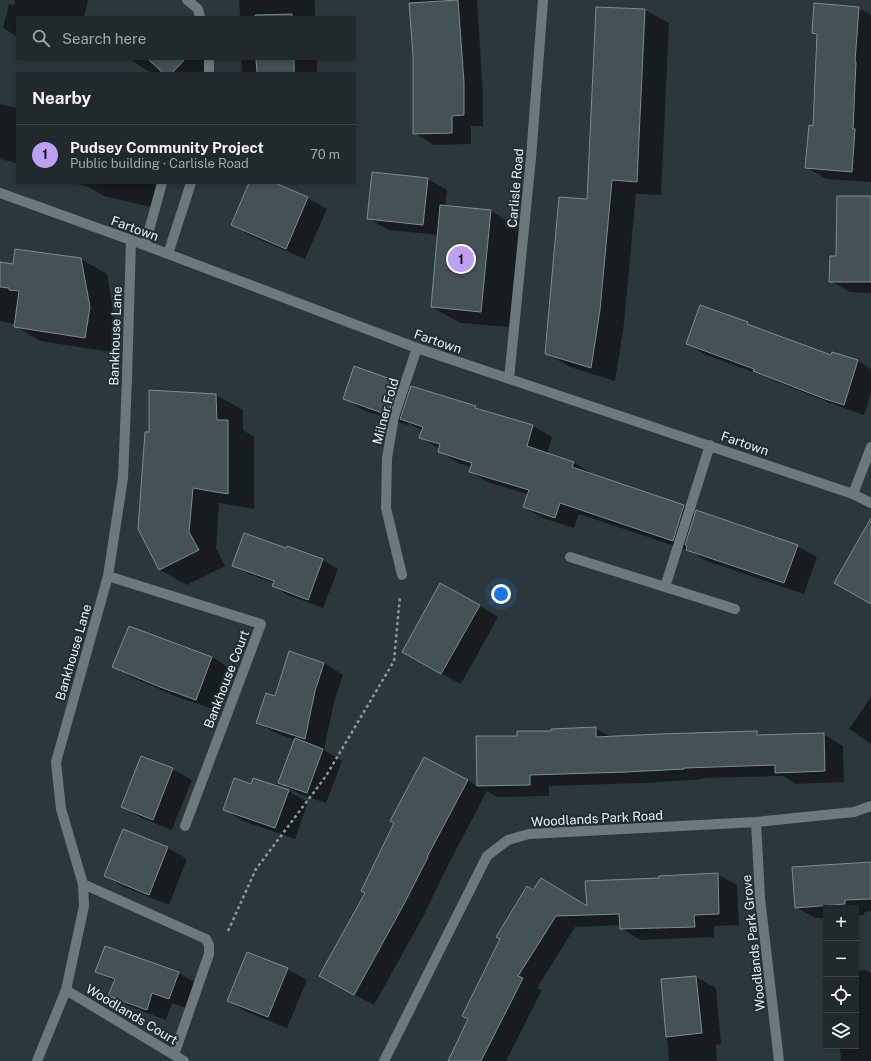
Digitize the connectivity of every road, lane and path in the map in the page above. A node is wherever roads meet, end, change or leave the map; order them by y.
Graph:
1 (186, 0) edge
2 (543, 0) edge
3 (200, 16) edge
4 (209, 60) edge
5 (208, 72) edge
6 (162, 184) edge
7 (191, 184) edge
8 (0, 193) edge
9 (131, 240) junction
10 (145, 245) junction
11 (168, 254) junction
12 (417, 348) junction
13 (509, 379) junction
14 (710, 445) junction
15 (871, 447) edge
16 (854, 494) junction
17 (871, 503) edge
18 (570, 557) dead end
19 (402, 575) joint
20 (108, 576) junction
21 (665, 587) junction
22 (735, 609) dead end
23 (871, 806) edge
24 (756, 822) junction
25 (185, 826) dead end
26 (83, 884) junction
27 (209, 945) junction
28 (66, 990) junction
29 (174, 1055) junction
30 (37, 1061) edge
31 (184, 1061) edge
32 (384, 1061) edge
33 (779, 1061) edge

1 - 3 street
2 - 13 street, Carlisle Road
4 - 5 street
6 - 10 street
7 - 11 street
8 - 9 street, Fartown
9 - 10 street, Fartown
9 - 20 street, Bankhouse Lane
10 - 11 street, Fartown
11 - 12 street, Fartown
12 - 13 street, Fartown
12 - 19 street, Milner Fold
13 - 14 street, Fartown
14 - 16 street, Fartown
14 - 21 street
15 - 16 street
16 - 17 street, Fartown
18 - 21 street
19 - 27 path
20 - 25 street, Bankhouse Court
20 - 26 street, Bankhouse Lane
21 - 22 street
23 - 24 street, Woodlands Park Road
24 - 32 street, Woodlands Park Road
24 - 33 street, Woodlands Park Grove
26 - 27 street
26 - 28 street, Bankhouse Lane
27 - 29 street
28 - 29 street, Woodlands Court
28 - 30 street, Bankhouse Lane
29 - 31 street, Woodlands Court

